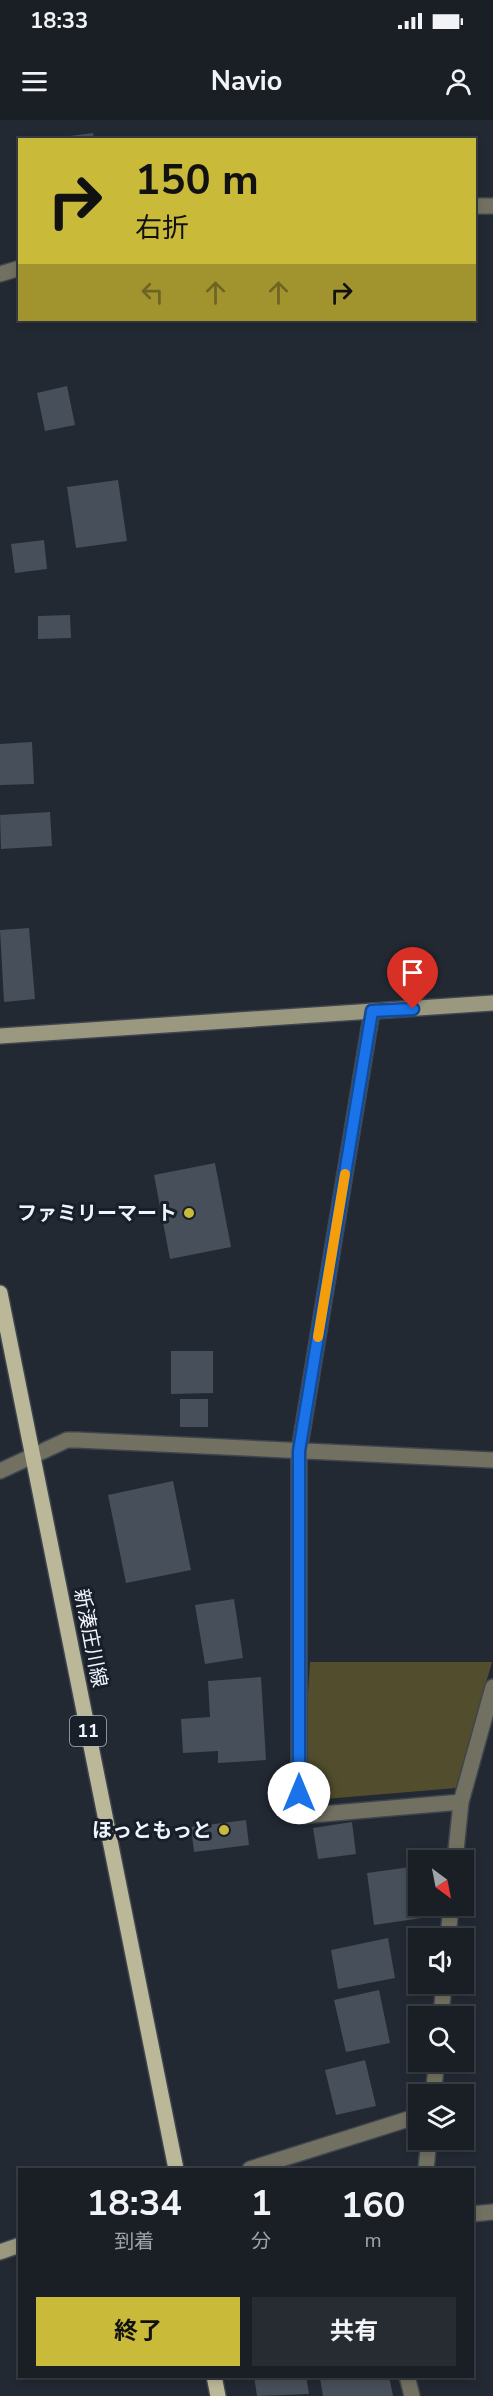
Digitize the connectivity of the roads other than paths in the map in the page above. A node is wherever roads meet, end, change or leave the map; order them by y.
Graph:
1 (476, 206) edge
2 (493, 206) edge
3 (18, 269) edge
4 (0, 274) edge
5 (493, 1003) edge
6 (372, 1011) junction
7 (0, 1036) edge
8 (0, 1293) edge
9 (299, 1451) junction
10 (33, 1455) junction
11 (493, 1460) edge
12 (0, 1471) edge
13 (493, 1687) edge
14 (461, 1802) junction
15 (456, 1850) edge
16 (408, 2119) edge
17 (428, 2150) edge
18 (176, 2168) edge
19 (253, 2168) edge
20 (426, 2168) edge
21 (493, 2212) edge
22 (474, 2214) edge
23 (18, 2246) edge
24 (0, 2252) edge
25 (214, 2378) edge
26 (408, 2378) edge
27 (218, 2396) edge
28 (412, 2396) edge

1 - 2 street
3 - 4 street
5 - 6 street
6 - 7 street
6 - 9 street
8 - 10 main road, 新湊庄川線 / 11
9 - 10 street
9 - 11 street
9 - 14 street
10 - 12 street
10 - 18 main road, 新湊庄川線 / 11
13 - 14 street
14 - 15 street
16 - 19 street
17 - 20 street
21 - 22 street
23 - 24 street
25 - 27 main road
26 - 28 street

